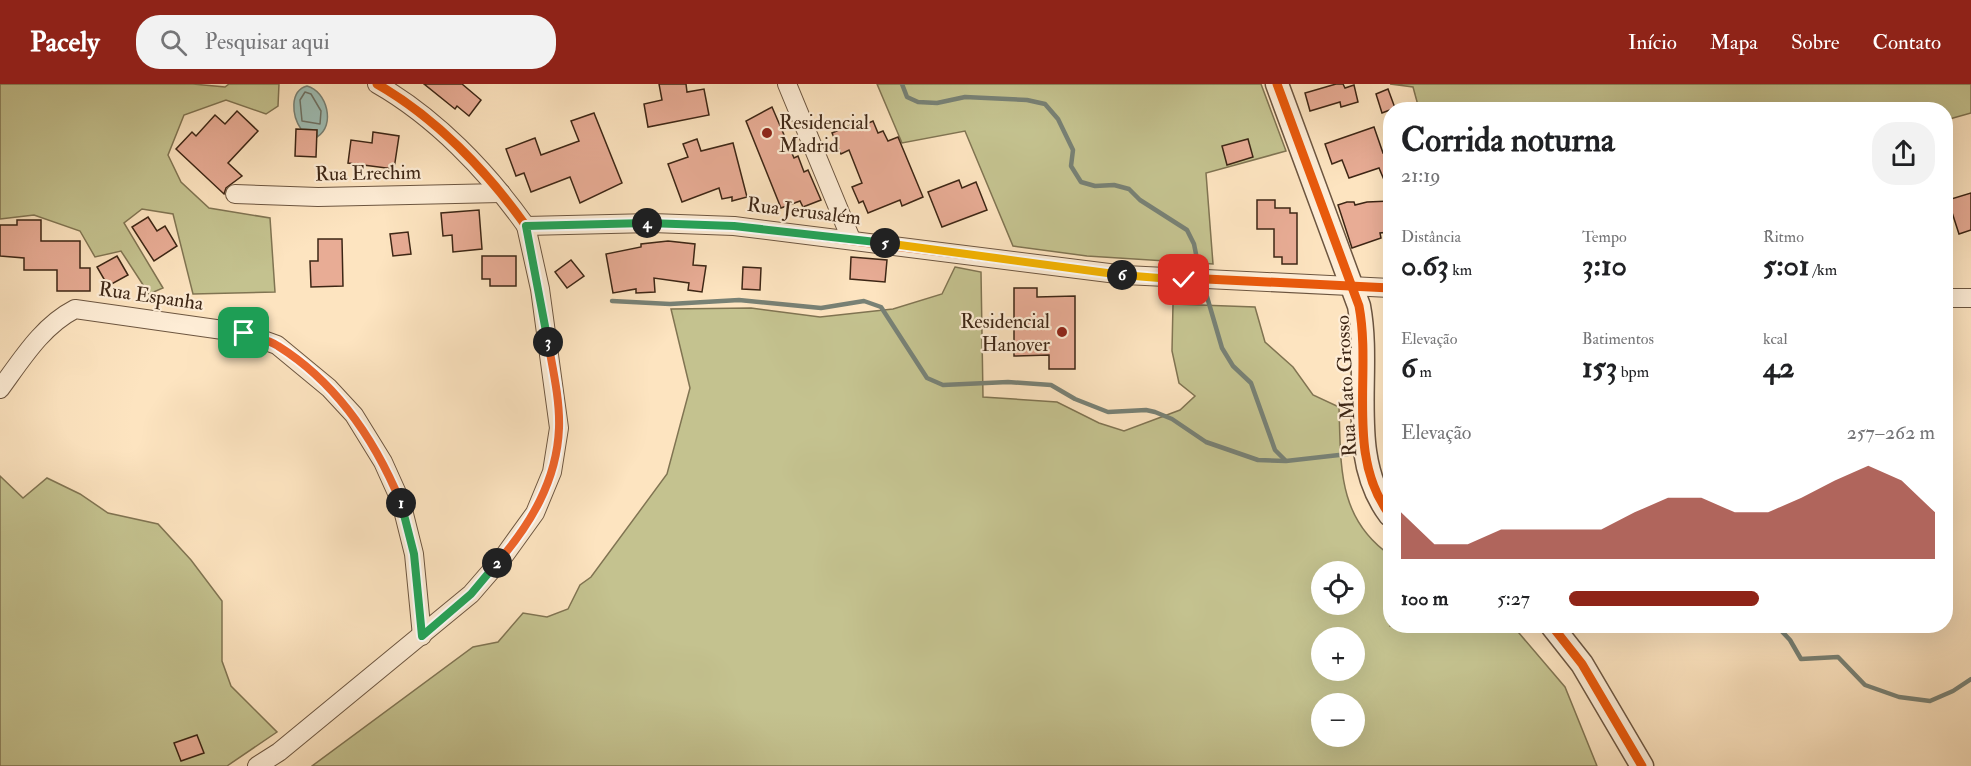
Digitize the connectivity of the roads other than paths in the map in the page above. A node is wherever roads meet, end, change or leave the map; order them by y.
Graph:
1 (377, 84) edge
2 (787, 84) edge
3 (1277, 84) edge
4 (501, 193) junction
5 (235, 194) dead end
6 (526, 226) junction
7 (852, 239) junction
8 (1353, 287) junction
9 (1383, 288) edge
10 (1953, 298) edge
11 (1971, 298) edge
12 (0, 389) edge
13 (1383, 502) edge
14 (1558, 633) edge
15 (422, 636) junction
16 (257, 766) edge
17 (1642, 766) edge

1 - 4 street
2 - 7 street
3 - 8 street, Rua Mato Grosso
4 - 5 street, Rua Erechim
4 - 6 street
6 - 7 street, Rua Jerusalém
6 - 15 street
7 - 8 street, Rua Jerusalém
8 - 9 street, Rua Jerusalém
8 - 13 street, Rua Mato Grosso
10 - 11 street
12 - 15 street, Rua Espanha
14 - 17 street
15 - 16 street

